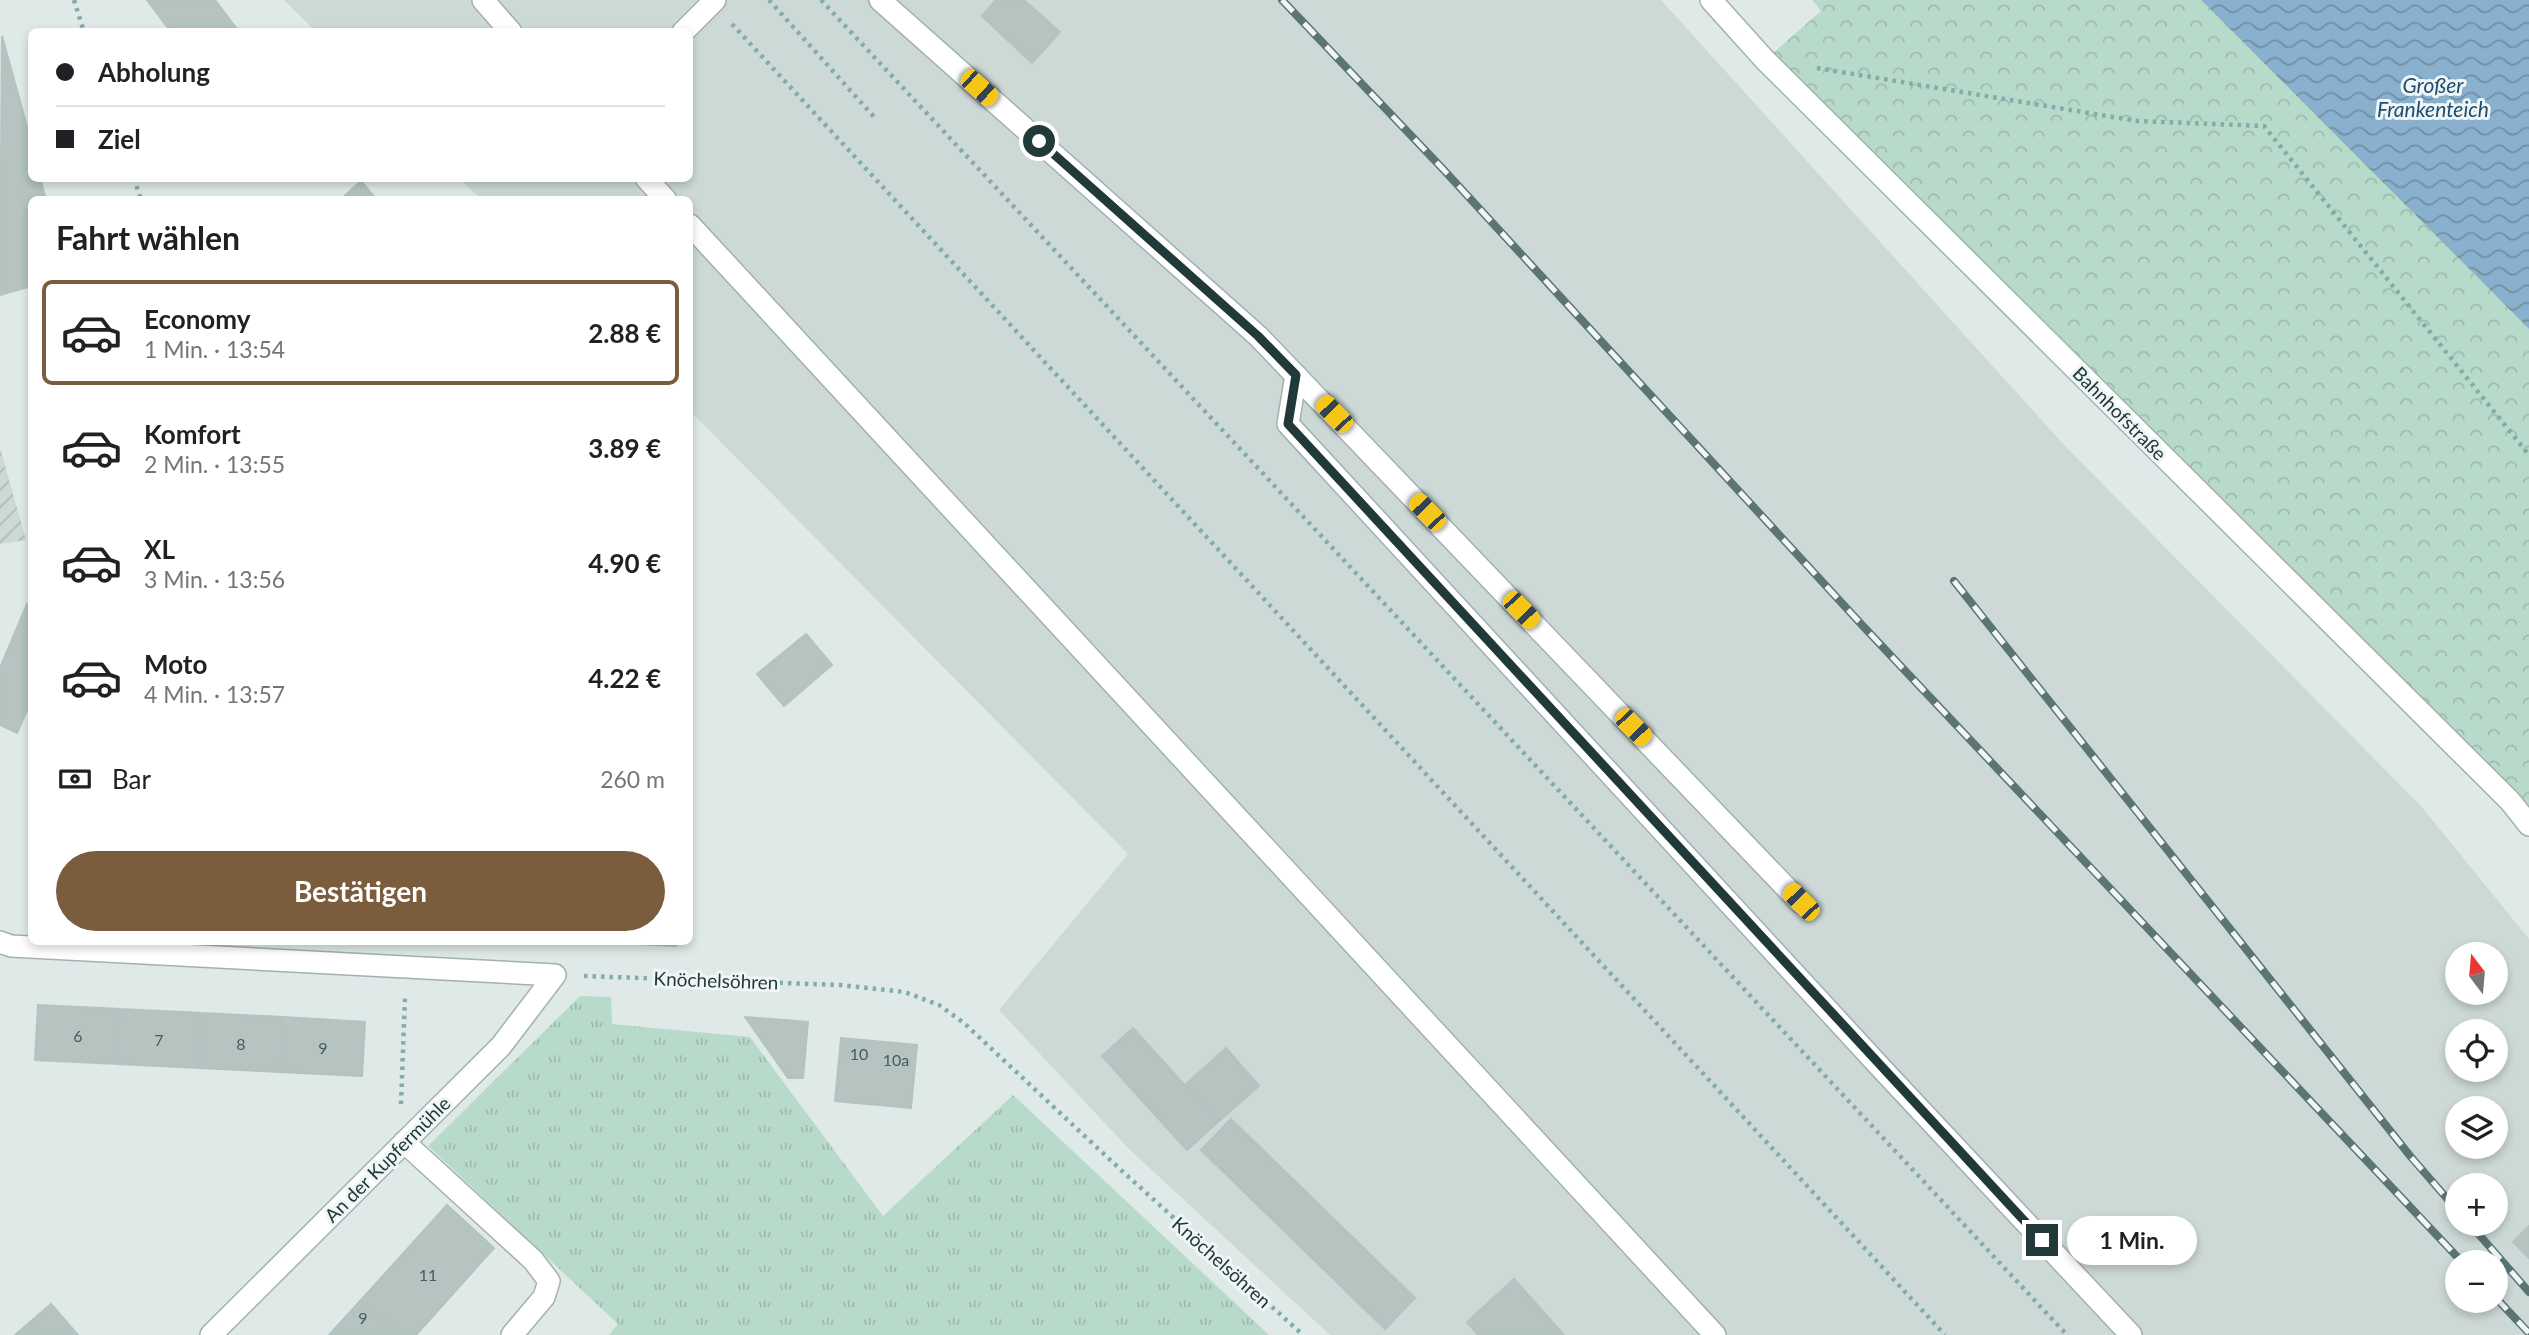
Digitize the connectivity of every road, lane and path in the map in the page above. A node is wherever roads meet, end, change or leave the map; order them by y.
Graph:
1 (74, 0) edge
2 (483, 0) edge
3 (769, 0) edge
4 (821, 0) edge
5 (880, 0) edge
6 (1711, 0) edge
7 (714, 1) edge
8 (83, 28) edge
9 (508, 28) edge
10 (687, 28) edge
11 (1765, 60) junction
12 (875, 118) dead end
13 (650, 182) edge
14 (662, 196) edge
15 (693, 228) edge
16 (1296, 375) junction
17 (2529, 455) edge
18 (2529, 825) edge
19 (1801, 902) dead end
20 (0, 942) edge
21 (406, 968) junction
22 (555, 975) junction
23 (401, 1107) dead end
24 (404, 1142) junction
25 (211, 1335) edge
26 (512, 1335) edge
27 (1303, 1335) edge
28 (1715, 1335) edge
29 (1945, 1335) edge
30 (2067, 1335) edge
31 (2131, 1335) edge

1 - 8 path
2 - 9 street
3 - 12 path
4 - 30 path
5 - 16 street
6 - 11 street, Bahnhofstraße
7 - 10 street
7 - 29 path
11 - 17 path
11 - 18 street, Bahnhofstraße
13 - 14 street
15 - 28 street
16 - 19 street
16 - 31 street
20 - 21 street
21 - 22 street
21 - 23 path
22 - 24 street, An der Kupfermühle
22 - 27 path, Knöchelsöhren
24 - 25 street, An der Kupfermühle
24 - 26 street

